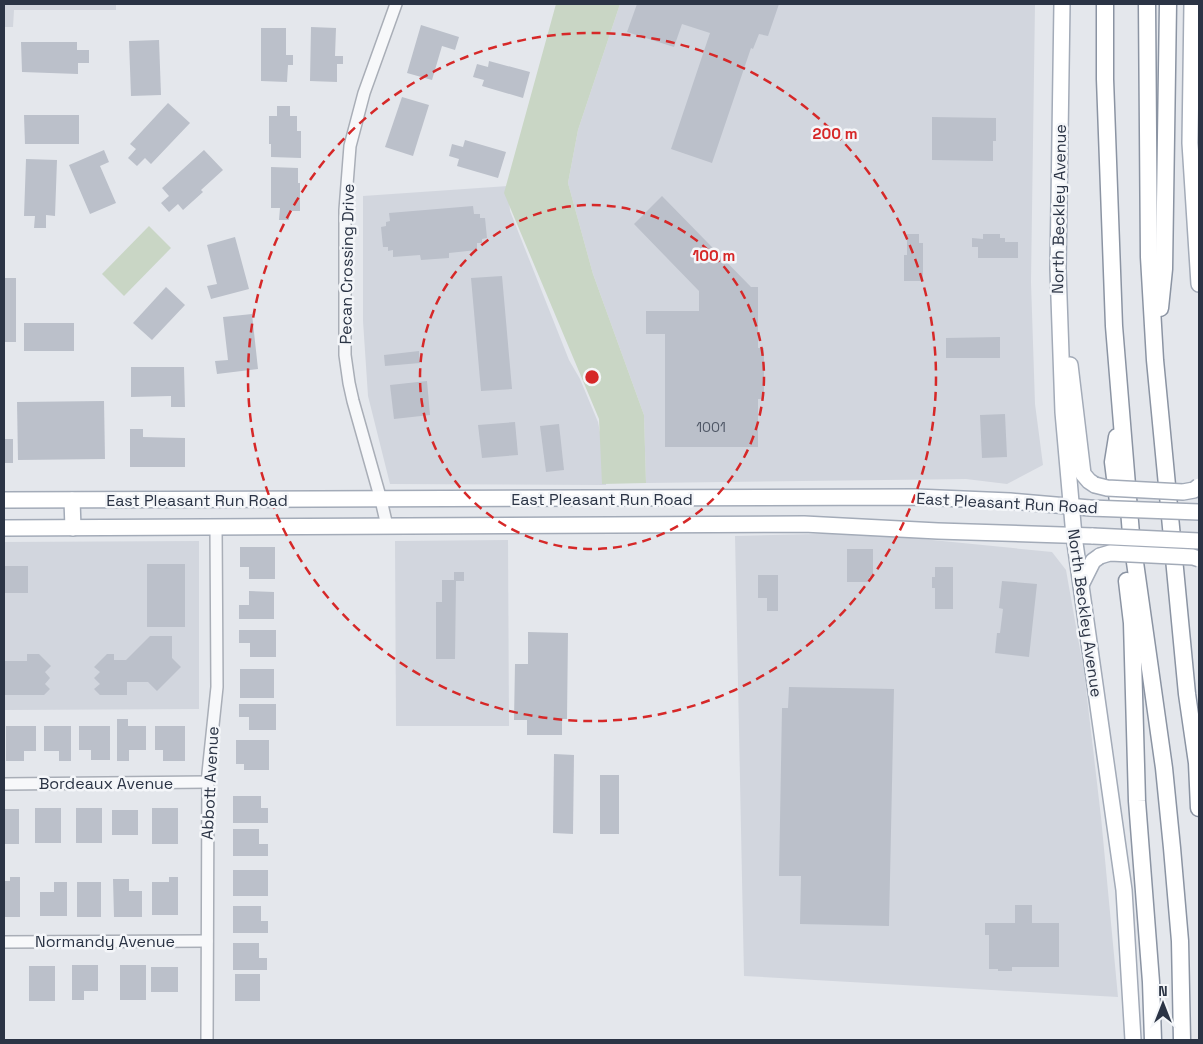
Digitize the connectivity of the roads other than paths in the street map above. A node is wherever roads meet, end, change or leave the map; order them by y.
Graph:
1 (396, 4) edge
2 (1062, 4) edge
3 (1096, 4) edge
4 (1105, 4) edge
5 (1146, 4) edge
6 (1168, 4) edge
7 (1192, 4) edge
8 (1195, 19) edge
9 (1105, 79) junction
10 (1199, 284) edge
11 (1060, 343) junction
12 (1155, 360) junction
13 (1121, 414) junction
14 (1199, 486) edge
15 (658, 498) junction
16 (780, 498) junction
17 (582, 499) junction
18 (4, 500) edge
19 (72, 500) junction
20 (216, 500) junction
21 (381, 500) junction
22 (1072, 507) junction
23 (1199, 512) edge
24 (659, 524) junction
25 (781, 524) junction
26 (584, 525) junction
27 (387, 526) junction
28 (216, 527) junction
29 (4, 528) edge
30 (73, 528) junction
31 (1074, 536) junction
32 (1199, 541) edge
33 (1199, 559) edge
34 (1080, 587) junction
35 (1198, 769) edge
36 (208, 782) junction
37 (4, 784) edge
38 (1199, 808) edge
39 (207, 941) junction
40 (4, 942) edge
41 (206, 1040) edge
42 (1133, 1040) edge
43 (1153, 1040) edge
44 (1182, 1040) edge

1 - 21 street, Pecan Crossing Drive
2 - 11 main road, North Beckley Avenue
3 - 9 highway
4 - 9 highway
5 - 12 highway
6 - 12 highway
7 - 8 main road
8 - 10 main road
9 - 13 highway
11 - 14 main road, bridge
11 - 22 main road, North Beckley Avenue
12 - 35 highway
13 - 43 highway
13 - 44 highway
15 - 16 main road, East Pleasant Run Road
15 - 17 main road, East Pleasant Run Road
15 - 24 main road
16 - 22 main road, East Pleasant Run Road
16 - 25 main road
17 - 21 main road, East Pleasant Run Road
17 - 26 main road
18 - 19 main road, East Pleasant Run Road
19 - 20 main road, East Pleasant Run Road
19 - 30 main road
20 - 21 main road, East Pleasant Run Road
20 - 28 main road
21 - 27 street, Pecan Crossing Drive
22 - 23 main road, East Pleasant Run Road, bridge
22 - 31 main road, North Beckley Avenue
24 - 25 main road, East Pleasant Run Road
24 - 26 main road, East Pleasant Run Road
25 - 31 main road, East Pleasant Run Road
26 - 27 main road, East Pleasant Run Road
27 - 28 main road, East Pleasant Run Road
28 - 30 main road, East Pleasant Run Road
28 - 36 street, Abbott Avenue
29 - 30 main road, East Pleasant Run Road
31 - 32 main road, East Pleasant Run Road, bridge
31 - 34 main road, North Beckley Avenue
33 - 34 main road, bridge
34 - 42 main road, North Beckley Avenue
35 - 38 highway
36 - 37 street, Bordeaux Avenue
36 - 39 street, Abbott Avenue
39 - 40 street, Normandy Avenue
39 - 41 street, Abbott Avenue

